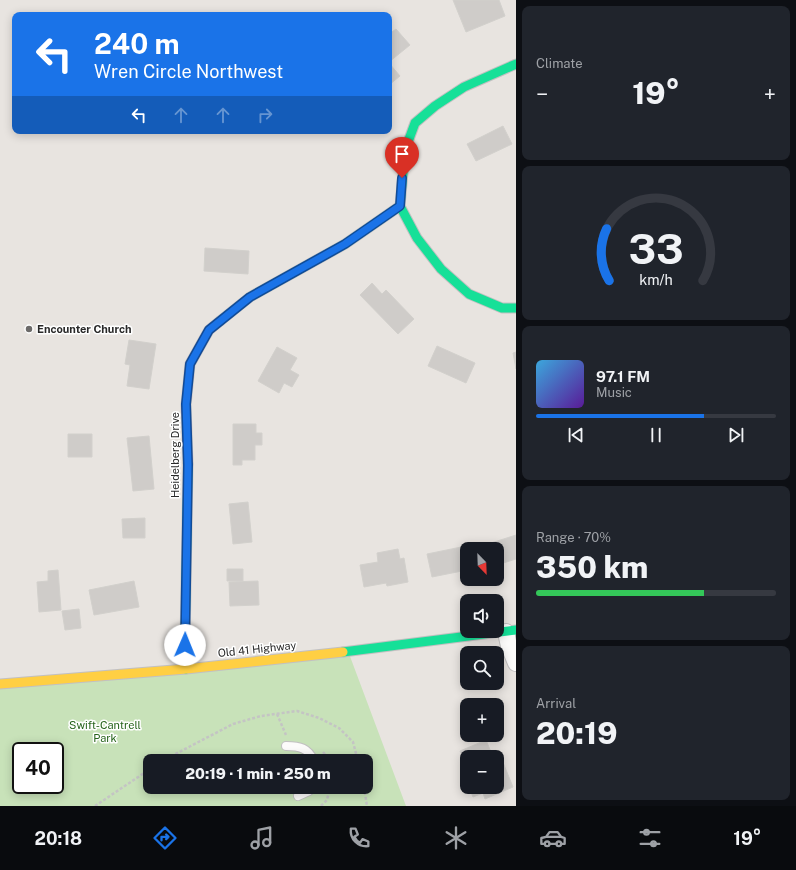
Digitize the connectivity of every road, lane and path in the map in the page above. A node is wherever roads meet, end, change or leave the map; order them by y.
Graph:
1 (516, 64) edge
2 (400, 206) junction
3 (516, 308) edge
4 (511, 631) edge
5 (516, 663) edge
6 (186, 669) junction
7 (0, 684) edge
8 (286, 746) dead end
9 (174, 754) edge
10 (310, 754) edge
11 (356, 754) edge
12 (143, 774) edge
13 (302, 794) edge
14 (328, 794) edge
15 (365, 794) edge
16 (298, 796) dead end
17 (95, 806) edge
18 (321, 806) edge
19 (367, 806) edge

1 - 2 street
2 - 3 street
2 - 6 street, Heidelberg Drive
4 - 5 street
4 - 6 street, Old 41 Highway
6 - 7 street, Old 41 Highway
8 - 10 lane
9 - 11 path
12 - 17 path
13 - 16 lane
14 - 18 path
15 - 19 path

